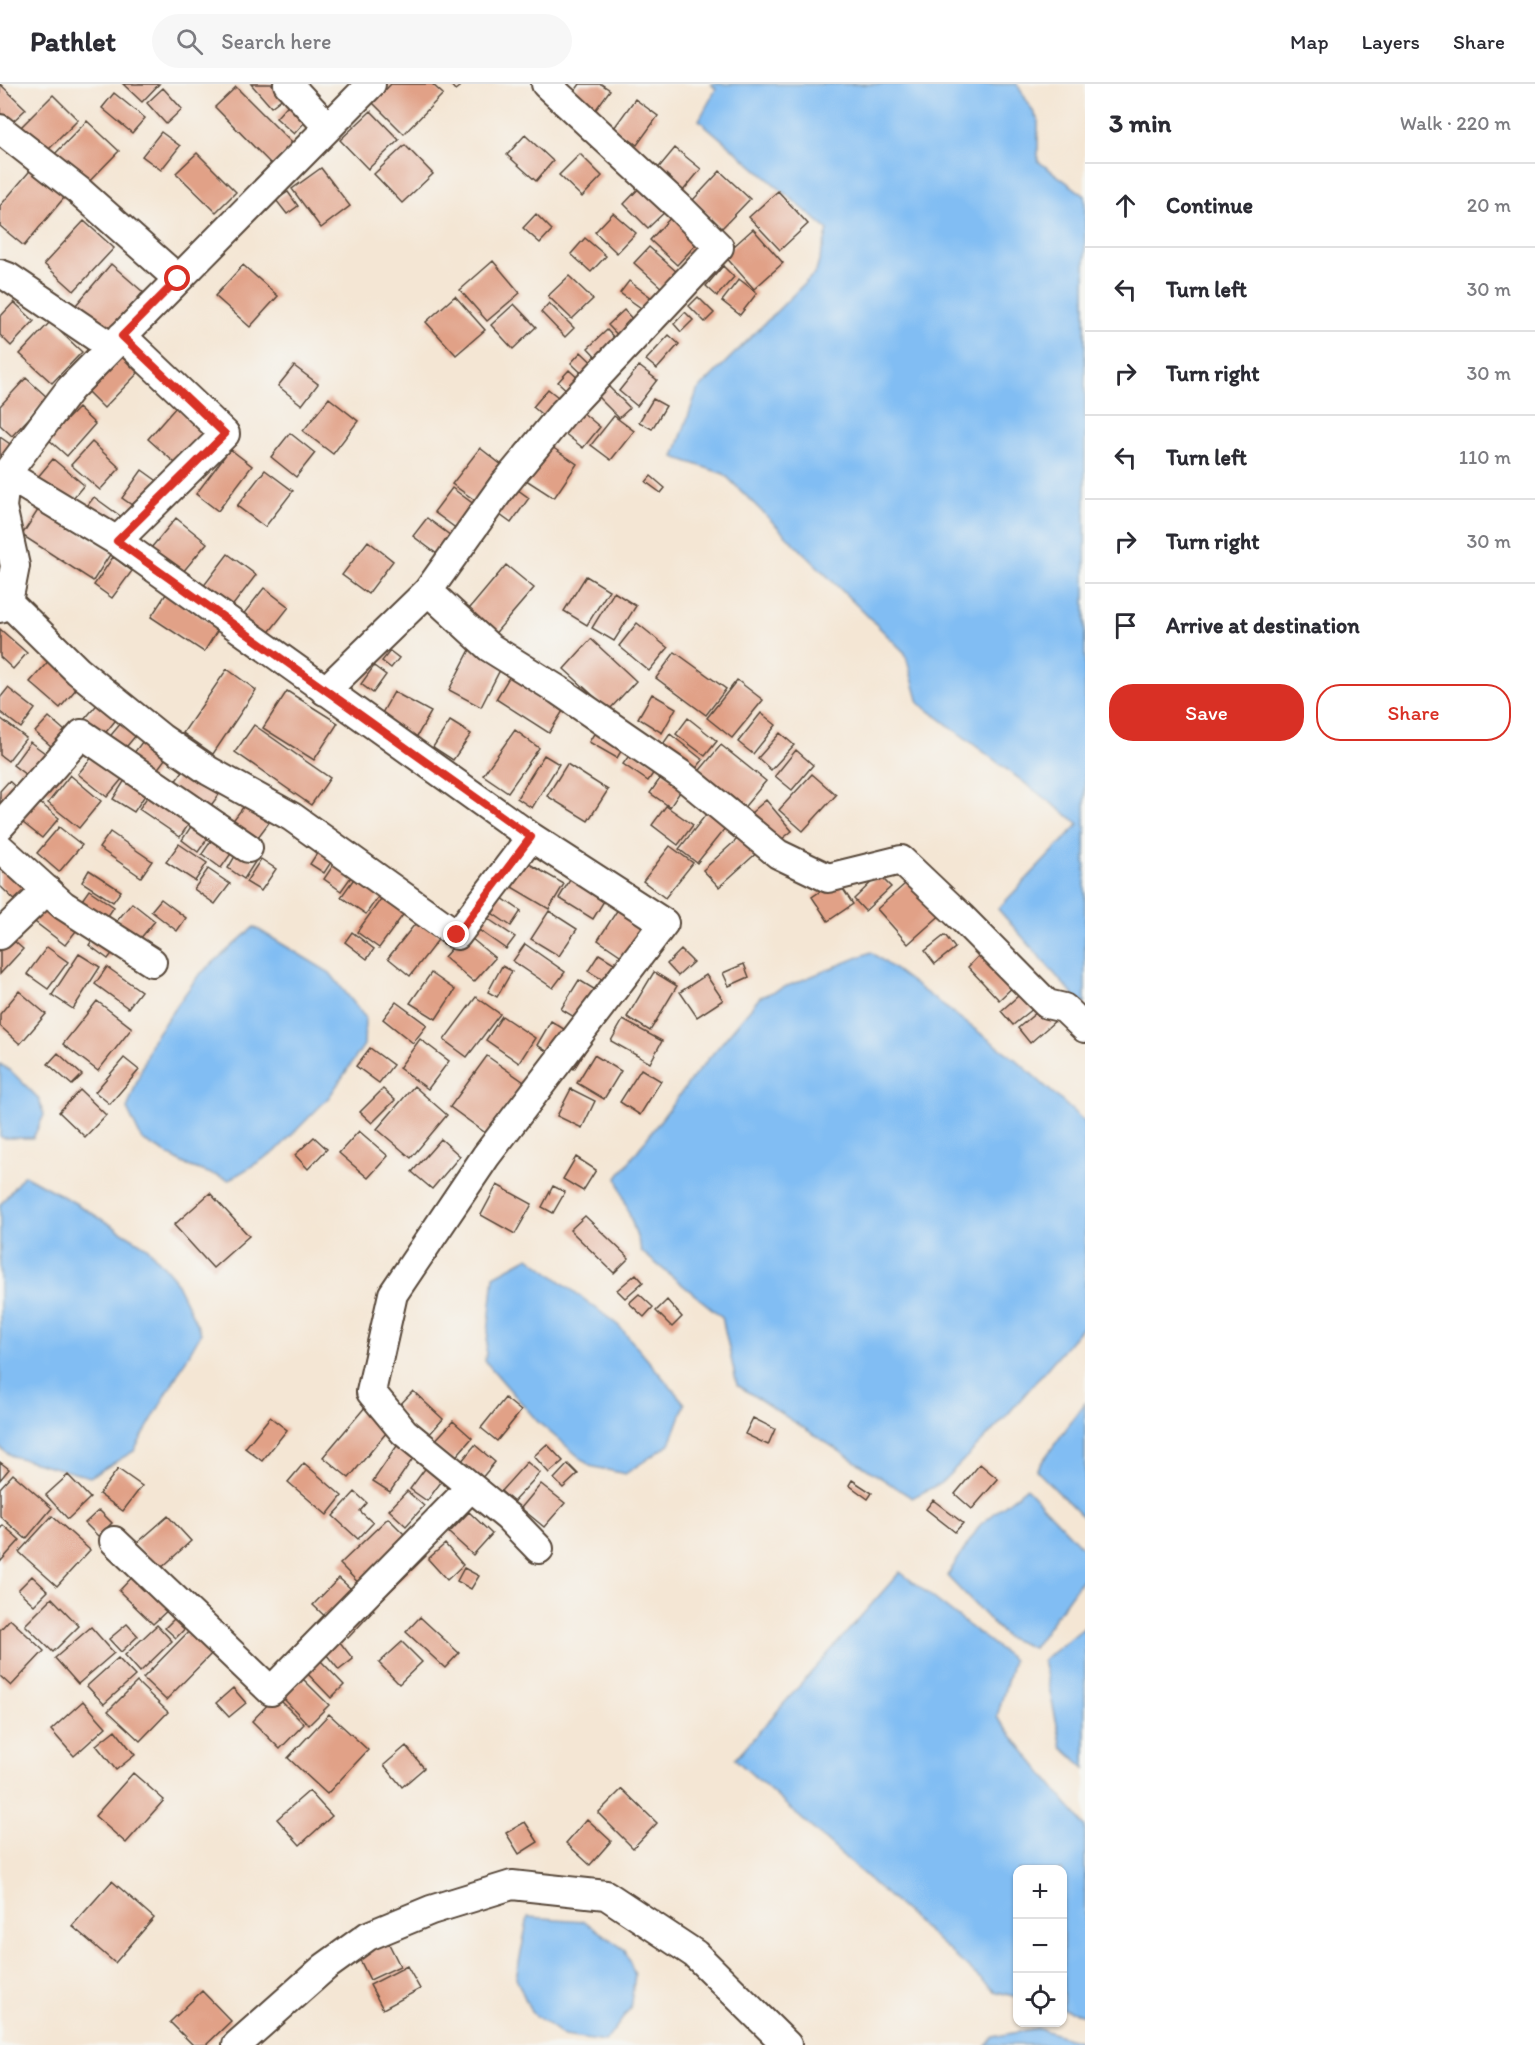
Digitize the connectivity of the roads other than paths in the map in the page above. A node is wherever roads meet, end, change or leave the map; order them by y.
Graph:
1 (288, 84) edge
2 (371, 84) edge
3 (546, 84) edge
4 (328, 128) junction
5 (0, 129) edge
6 (0, 274) edge
7 (178, 279) junction
8 (116, 341) junction
9 (6, 474) junction
10 (117, 541) junction
11 (428, 591) junction
12 (4, 605) edge
13 (325, 691) junction
14 (0, 826) edge
15 (531, 837) junction
16 (0, 848) edge
17 (248, 848) dead end
18 (47, 890) junction
19 (0, 935) edge
20 (152, 962) dead end
21 (1085, 1028) edge
22 (471, 1487) junction
23 (114, 1541) dead end
24 (538, 1549) dead end
25 (237, 2045) edge
26 (787, 2045) edge

1 - 4 street
2 - 4 street
3 - 11 street
4 - 7 street
5 - 7 street
6 - 8 street
7 - 8 street
8 - 9 street
8 - 10 street
9 - 10 street
9 - 12 street
10 - 13 street
11 - 13 street
11 - 21 street
12 - 15 street
13 - 15 street
14 - 17 street
15 - 22 street
16 - 18 street
18 - 19 street
18 - 20 street
22 - 23 street
22 - 24 street
25 - 26 street

